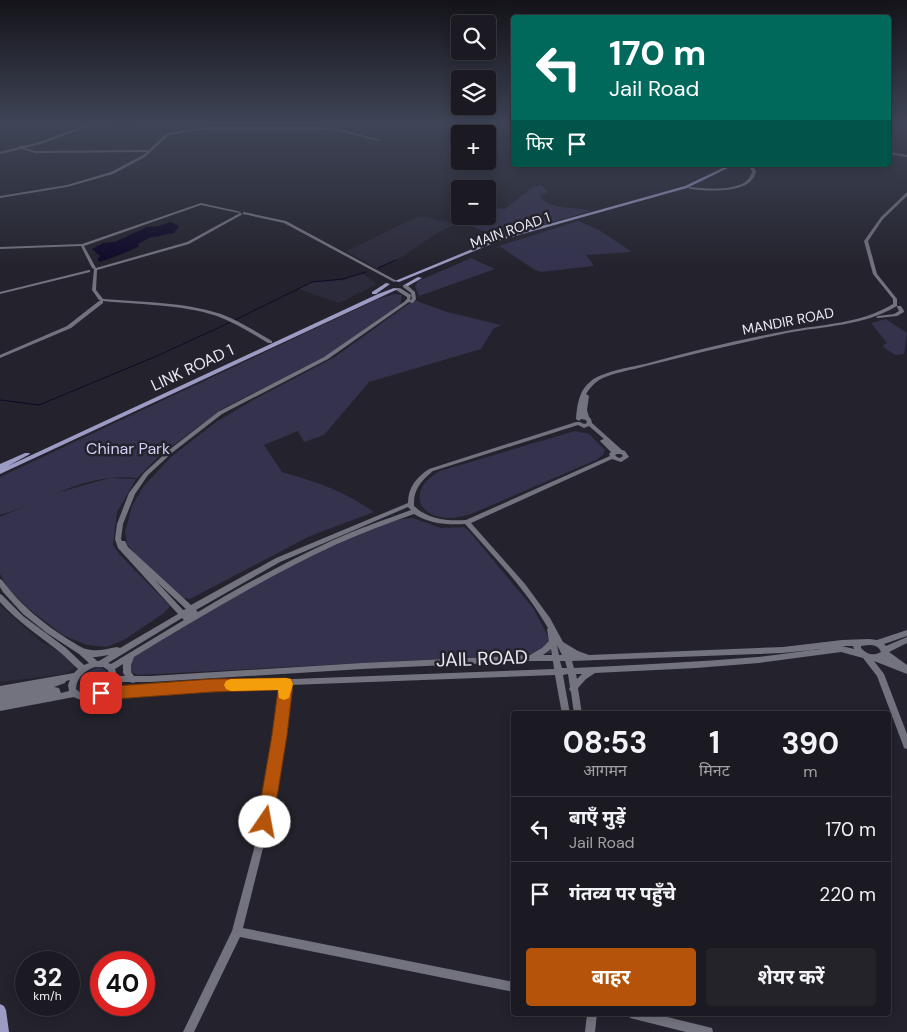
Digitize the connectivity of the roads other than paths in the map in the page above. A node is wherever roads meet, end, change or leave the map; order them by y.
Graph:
1 (115, 171) edge
2 (719, 171) edge
3 (724, 171) edge
4 (754, 171) edge
5 (690, 188) junction
6 (907, 195) edge
7 (0, 197) edge
8 (606, 210) junction
9 (241, 213) junction
10 (82, 245) junction
11 (0, 248) edge
12 (92, 269) junction
13 (396, 281) junction
14 (388, 284) junction
15 (405, 286) junction
16 (397, 289) junction
17 (0, 292) edge
18 (100, 301) junction
19 (270, 342) junction
20 (700, 353) junction
21 (0, 356) edge
22 (578, 421) junction
23 (587, 422) junction
24 (0, 467) edge
25 (0, 472) edge
26 (410, 504) junction
27 (415, 511) junction
28 (467, 522) junction
29 (0, 582) edge
30 (0, 596) edge
31 (191, 608) junction
32 (183, 613) junction
33 (197, 615) junction
34 (188, 620) junction
35 (907, 633) edge
36 (907, 640) edge
37 (557, 643) junction
38 (859, 643) junction
39 (877, 643) junction
40 (128, 647) junction
41 (84, 651) junction
42 (133, 655) junction
43 (864, 655) junction
44 (881, 655) junction
45 (530, 658) junction
46 (590, 658) junction
47 (556, 659) junction
48 (568, 659) junction
49 (98, 664) junction
50 (111, 668) junction
51 (83, 669) junction
52 (596, 670) junction
53 (907, 670) edge
54 (558, 672) junction
55 (570, 672) junction
56 (880, 674) junction
57 (76, 676) junction
58 (66, 678) junction
59 (113, 679) junction
60 (133, 680) junction
61 (286, 684) junction
62 (0, 689) edge
63 (574, 689) junction
64 (58, 690) junction
65 (101, 693) junction
66 (0, 694) edge
67 (74, 694) junction
68 (0, 700) edge
69 (0, 707) edge
70 (565, 711) edge
71 (578, 711) edge
72 (907, 745) edge
73 (237, 932) junction
74 (511, 986) edge
75 (0, 1010) edge
76 (592, 1016) edge
77 (642, 1016) edge
78 (3, 1032) edge
79 (188, 1032) edge
80 (590, 1032) edge
81 (708, 1032) edge

1 - 7 street
2 - 8 main road, MAIN ROAD 1
3 - 5 main road, MAIN ROAD 1
4 - 5 street
5 - 8 main road, MAIN ROAD 1
6 - 20 street, MANDIR ROAD
6 - 20 street, MANDIR ROAD
8 - 13 main road, MAIN ROAD 1
8 - 15 main road, MAIN ROAD 1
9 - 10 street
9 - 12 street
9 - 13 street
9 - 14 street
10 - 11 street
10 - 12 street
12 - 17 street
12 - 18 street
13 - 14 main road, LINK ROAD 1
13 - 15 main road
14 - 16 main road
14 - 19 main road, LINK ROAD 1
15 - 16 main road, LINK ROAD 1
15 - 31 street
16 - 25 main road, LINK ROAD 1
16 - 32 street
18 - 19 street
18 - 21 street
19 - 24 main road, LINK ROAD 1
20 - 22 street, MANDIR ROAD
20 - 23 street, MANDIR ROAD
22 - 23 street
22 - 26 street
23 - 28 street
26 - 27 street
26 - 31 street
27 - 28 street
27 - 33 street
28 - 37 street
29 - 41 street
30 - 51 street
31 - 32 street
31 - 33 street
32 - 34 street
32 - 40 street
33 - 34 street
34 - 42 street
35 - 39 street, JAIL ROAD
36 - 44 street
37 - 45 street
37 - 46 street
37 - 47 street
37 - 48 street
38 - 39 street, JAIL ROAD
38 - 43 street
38 - 46 street, JAIL ROAD
39 - 44 street
40 - 41 street
40 - 49 street
41 - 49 street
42 - 50 street
42 - 60 street
43 - 44 street, JAIL ROAD
43 - 52 street, JAIL ROAD
43 - 56 street
44 - 53 street
44 - 56 street
45 - 47 street, JAIL ROAD
45 - 60 street, JAIL ROAD
46 - 48 street, JAIL ROAD
47 - 48 street, JAIL ROAD
47 - 54 street
48 - 55 street
49 - 50 street
49 - 51 street
50 - 59 street
51 - 57 street
52 - 55 street, JAIL ROAD
52 - 63 street
54 - 55 street, JAIL ROAD
54 - 61 street, JAIL ROAD
54 - 70 street
55 - 63 street
56 - 72 street
57 - 58 street
57 - 67 street
58 - 62 street
58 - 64 street
59 - 60 street, JAIL ROAD
59 - 65 street
61 - 65 street, JAIL ROAD
61 - 73 street
63 - 71 street
64 - 66 street
64 - 67 street
64 - 68 street
64 - 69 street
65 - 67 street
73 - 74 street
73 - 79 street
75 - 78 main road
76 - 80 street
77 - 81 street

